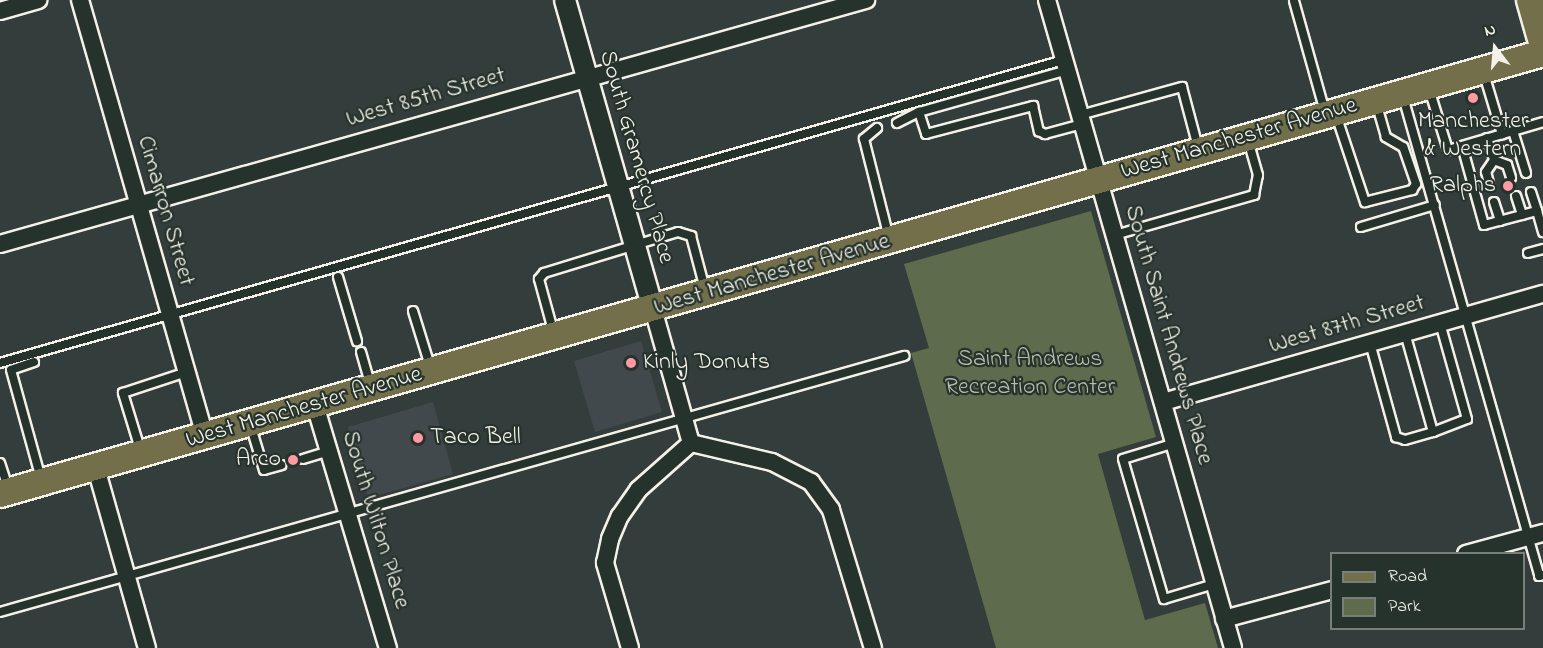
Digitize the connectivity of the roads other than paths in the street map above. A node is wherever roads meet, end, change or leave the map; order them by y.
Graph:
1 (38, 0) edge
2 (80, 0) edge
3 (565, 0) edge
4 (866, 0) edge
5 (1047, 0) edge
6 (1530, 0) edge
7 (1294, 2) dead end
8 (0, 11) edge
9 (1543, 46) edge
10 (1543, 53) edge
11 (1066, 65) junction
12 (1483, 70) junction
13 (587, 78) junction
14 (1428, 86) junction
15 (1402, 93) junction
16 (1375, 101) junction
17 (919, 112) junction
18 (1330, 114) junction
19 (1081, 119) junction
20 (1543, 122) edge
21 (897, 123) dead end
22 (877, 128) dead end
23 (1513, 131) junction
24 (1502, 134) junction
25 (1247, 137) junction
26 (1487, 138) junction
27 (1462, 146) junction
28 (1199, 151) junction
29 (1494, 160) junction
30 (1526, 173) dead end
31 (1511, 177) dead end
32 (1099, 179) junction
33 (1489, 183) dead end
34 (618, 188) junction
35 (1531, 192) dead end
36 (1516, 196) dead end
37 (1494, 202) dead end
38 (138, 204) junction
39 (1435, 205) junction
40 (1537, 211) junction
41 (1522, 215) junction
42 (1500, 221) junction
43 (1361, 226) dead end
44 (1543, 232) edge
45 (1115, 235) junction
46 (889, 240) junction
47 (0, 244) edge
48 (635, 244) junction
49 (1543, 249) edge
50 (1528, 254) dead end
51 (338, 276) dead end
52 (707, 293) junction
53 (1543, 294) edge
54 (653, 309) junction
55 (413, 311) dead end
56 (170, 316) junction
57 (1467, 316) junction
58 (1440, 323) junction
59 (1405, 333) junction
60 (555, 337) junction
61 (357, 341) dead end
62 (1370, 343) junction
63 (361, 352) dead end
64 (904, 356) dead end
65 (34, 362) dead end
66 (0, 363) edge
67 (187, 372) junction
68 (432, 372) junction
69 (372, 389) junction
70 (1163, 402) junction
71 (315, 405) junction
72 (684, 418) junction
73 (250, 423) junction
74 (1433, 432) junction
75 (206, 436) junction
76 (1175, 443) junction
77 (691, 444) junction
78 (329, 451) junction
79 (141, 454) junction
80 (303, 459) dead end
81 (0, 463) edge
82 (281, 465) dead end
83 (96, 468) junction
84 (42, 482) junction
85 (5, 492) edge
86 (348, 513) junction
87 (1535, 535) edge
88 (1473, 552) edge
89 (1543, 575) edge
90 (126, 576) junction
91 (1214, 584) junction
92 (1330, 591) edge
93 (0, 612) edge
94 (1224, 620) junction
95 (147, 648) edge
96 (388, 648) edge
97 (630, 648) edge
98 (873, 648) edge
99 (1233, 648) edge

1 - 8 street
2 - 38 street, Cimarron Street
3 - 13 street, South Gramercy Place
4 - 13 street, West 85th Street
5 - 11 street, South Saint Andrews Place
6 - 9 main road
7 - 18 lane
10 - 12 main road, West Manchester Avenue
11 - 17 lane
11 - 19 street, South Saint Andrews Place
11 - 34 lane
12 - 14 main road, West Manchester Avenue
12 - 24 lane
13 - 34 street, South Gramercy Place
13 - 38 street, West 85th Street
14 - 15 main road, West Manchester Avenue
14 - 27 lane
15 - 16 main road, West Manchester Avenue
15 - 39 lane
16 - 18 main road, West Manchester Avenue
16 - 18 lane
17 - 19 lane
17 - 21 lane
18 - 25 main road, West Manchester Avenue
19 - 28 lane
19 - 32 street, South Saint Andrews Place
20 - 23 lane
22 - 46 lane
23 - 24 lane
23 - 30 lane
24 - 26 lane
25 - 28 main road, West Manchester Avenue
25 - 45 lane
26 - 27 lane
26 - 29 lane
27 - 42 lane
28 - 32 main road, West Manchester Avenue
29 - 31 lane
29 - 33 lane
32 - 45 street, South Saint Andrews Place
32 - 46 main road, West Manchester Avenue
34 - 48 street, South Gramercy Place
34 - 56 lane
35 - 40 lane
36 - 41 lane
37 - 42 lane
38 - 47 street, West 85th Street
38 - 56 street, Cimarron Street
39 - 43 lane
39 - 57 lane
40 - 41 lane
40 - 44 lane
41 - 42 lane
45 - 70 street, South Saint Andrews Place
46 - 52 main road, West Manchester Avenue
48 - 52 lane
48 - 54 street, South Gramercy Place
48 - 60 lane
49 - 50 lane
51 - 61 lane
52 - 54 main road, West Manchester Avenue
53 - 57 street, West 87th Street
54 - 60 main road, West Manchester Avenue
54 - 72 street, South Gramercy Place
55 - 68 lane
56 - 66 lane
56 - 67 street, Cimarron Street
57 - 58 street, West 87th Street
57 - 87 lane
58 - 59 street, West 87th Street
58 - 74 lane
59 - 62 street, West 87th Street
59 - 74 lane
60 - 68 main road, West Manchester Avenue
62 - 70 street, West 87th Street
62 - 74 lane
63 - 69 lane
64 - 72 lane
65 - 84 lane
67 - 75 street, Cimarron Street
67 - 79 lane
68 - 69 main road, West Manchester Avenue
69 - 71 main road, West Manchester Avenue
70 - 76 street, South Saint Andrews Place
71 - 73 main road, West Manchester Avenue
71 - 78 street, South Wilton Place
72 - 77 street, South Gramercy Place
72 - 86 lane
73 - 75 main road, West Manchester Avenue
73 - 82 lane
75 - 79 main road, West Manchester Avenue
76 - 91 street, South Saint Andrews Place
76 - 91 lane
77 - 97 street
77 - 98 street
78 - 80 lane
78 - 86 street, South Wilton Place
79 - 83 main road, West Manchester Avenue
81 - 85 lane
83 - 84 main road, West Manchester Avenue
83 - 90 street
84 - 85 main road, West Manchester Avenue
86 - 90 lane
86 - 96 street, South Wilton Place
87 - 88 street
87 - 89 lane
90 - 93 lane
90 - 95 street
91 - 94 street, South Saint Andrews Place
92 - 94 street
94 - 99 street, South Saint Andrews Place

